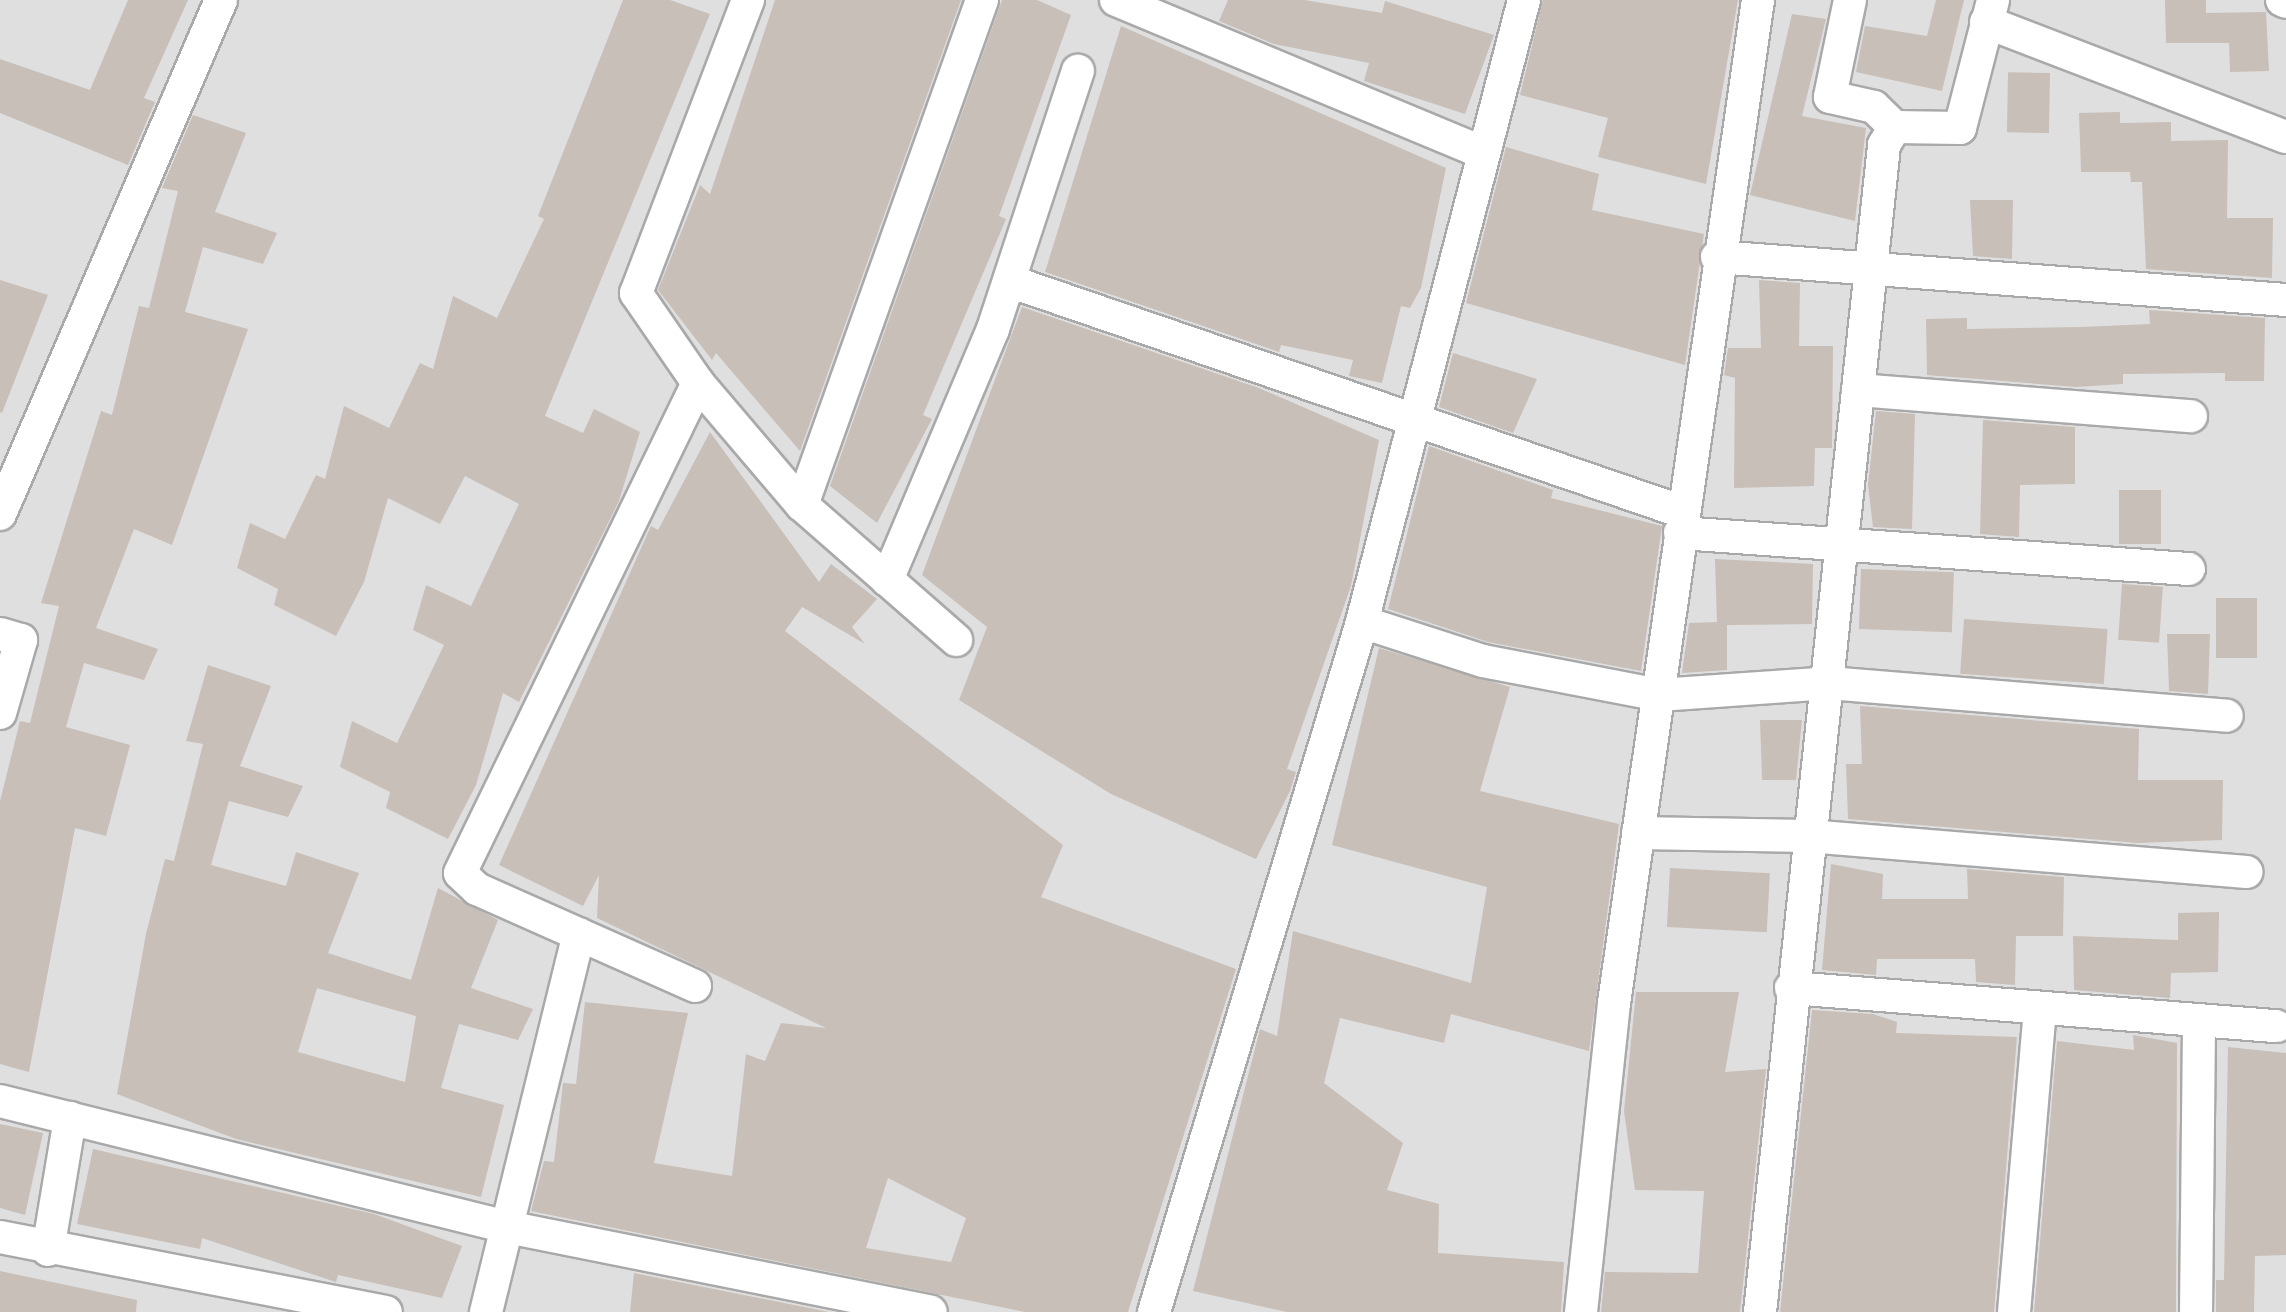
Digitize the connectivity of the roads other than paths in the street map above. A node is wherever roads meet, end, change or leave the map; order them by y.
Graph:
1 (221, 0) edge
2 (748, 0) edge
3 (982, 0) edge
4 (1116, 0) edge
5 (1524, 0) edge
6 (1758, 0) edge
7 (1850, 0) edge
8 (1990, 11) edge
9 (1078, 71) dead end
10 (1895, 127) junction
11 (2286, 136) edge
12 (1482, 152) junction
13 (1717, 256) junction
14 (1868, 274) junction
15 (1009, 281) junction
16 (2286, 300) edge
17 (698, 383) junction
18 (1858, 390) junction
19 (2192, 416) dead end
20 (1410, 420) junction
21 (12, 446) edge
22 (802, 504) junction
23 (0, 514) edge
24 (1681, 523) junction
25 (1845, 543) junction
26 (2189, 569) dead end
27 (887, 580) junction
28 (1362, 622) junction
29 (0, 634) edge
30 (956, 640) dead end
31 (1829, 684) junction
32 (1659, 694) junction
33 (0, 714) edge
34 (2227, 716) dead end
35 (1638, 834) junction
36 (1808, 836) junction
37 (2247, 872) dead end
38 (579, 934) junction
39 (695, 986) dead end
40 (1791, 988) junction
41 (2040, 1008) junction
42 (2199, 1020) junction
43 (2277, 1026) dead end
44 (0, 1102) edge
45 (70, 1118) junction
46 (507, 1227) junction
47 (0, 1237) edge
48 (48, 1250) junction
49 (386, 1312) edge
50 (486, 1312) edge
51 (931, 1312) edge
52 (1154, 1312) edge
53 (1581, 1312) edge
54 (1760, 1312) edge
55 (2014, 1312) edge
56 (2196, 1312) edge

1 - 21 street
2 - 17 street
3 - 22 street
4 - 12 street
5 - 12 street
6 - 13 street
7 - 10 street
8 - 10 street
8 - 11 street
9 - 15 street
10 - 14 street
12 - 20 street
13 - 14 street
13 - 24 street
14 - 16 street
14 - 18 street
15 - 20 street
15 - 27 street
17 - 22 street
17 - 38 street
18 - 19 street
18 - 25 street
20 - 24 street
20 - 28 street
21 - 23 street
22 - 27 street
24 - 25 street
24 - 32 street
25 - 26 street
25 - 31 street
27 - 30 street
28 - 32 street
28 - 52 street
29 - 33 street
31 - 32 street
31 - 34 street
31 - 36 street
32 - 35 street
35 - 36 street
35 - 53 street
36 - 37 street
36 - 40 street
38 - 39 street
38 - 46 street
40 - 41 street
40 - 54 street
41 - 42 street
41 - 55 street
42 - 43 street
42 - 56 street
44 - 45 street
45 - 46 street
45 - 48 street
46 - 50 street
46 - 51 street
47 - 48 street
48 - 49 street

